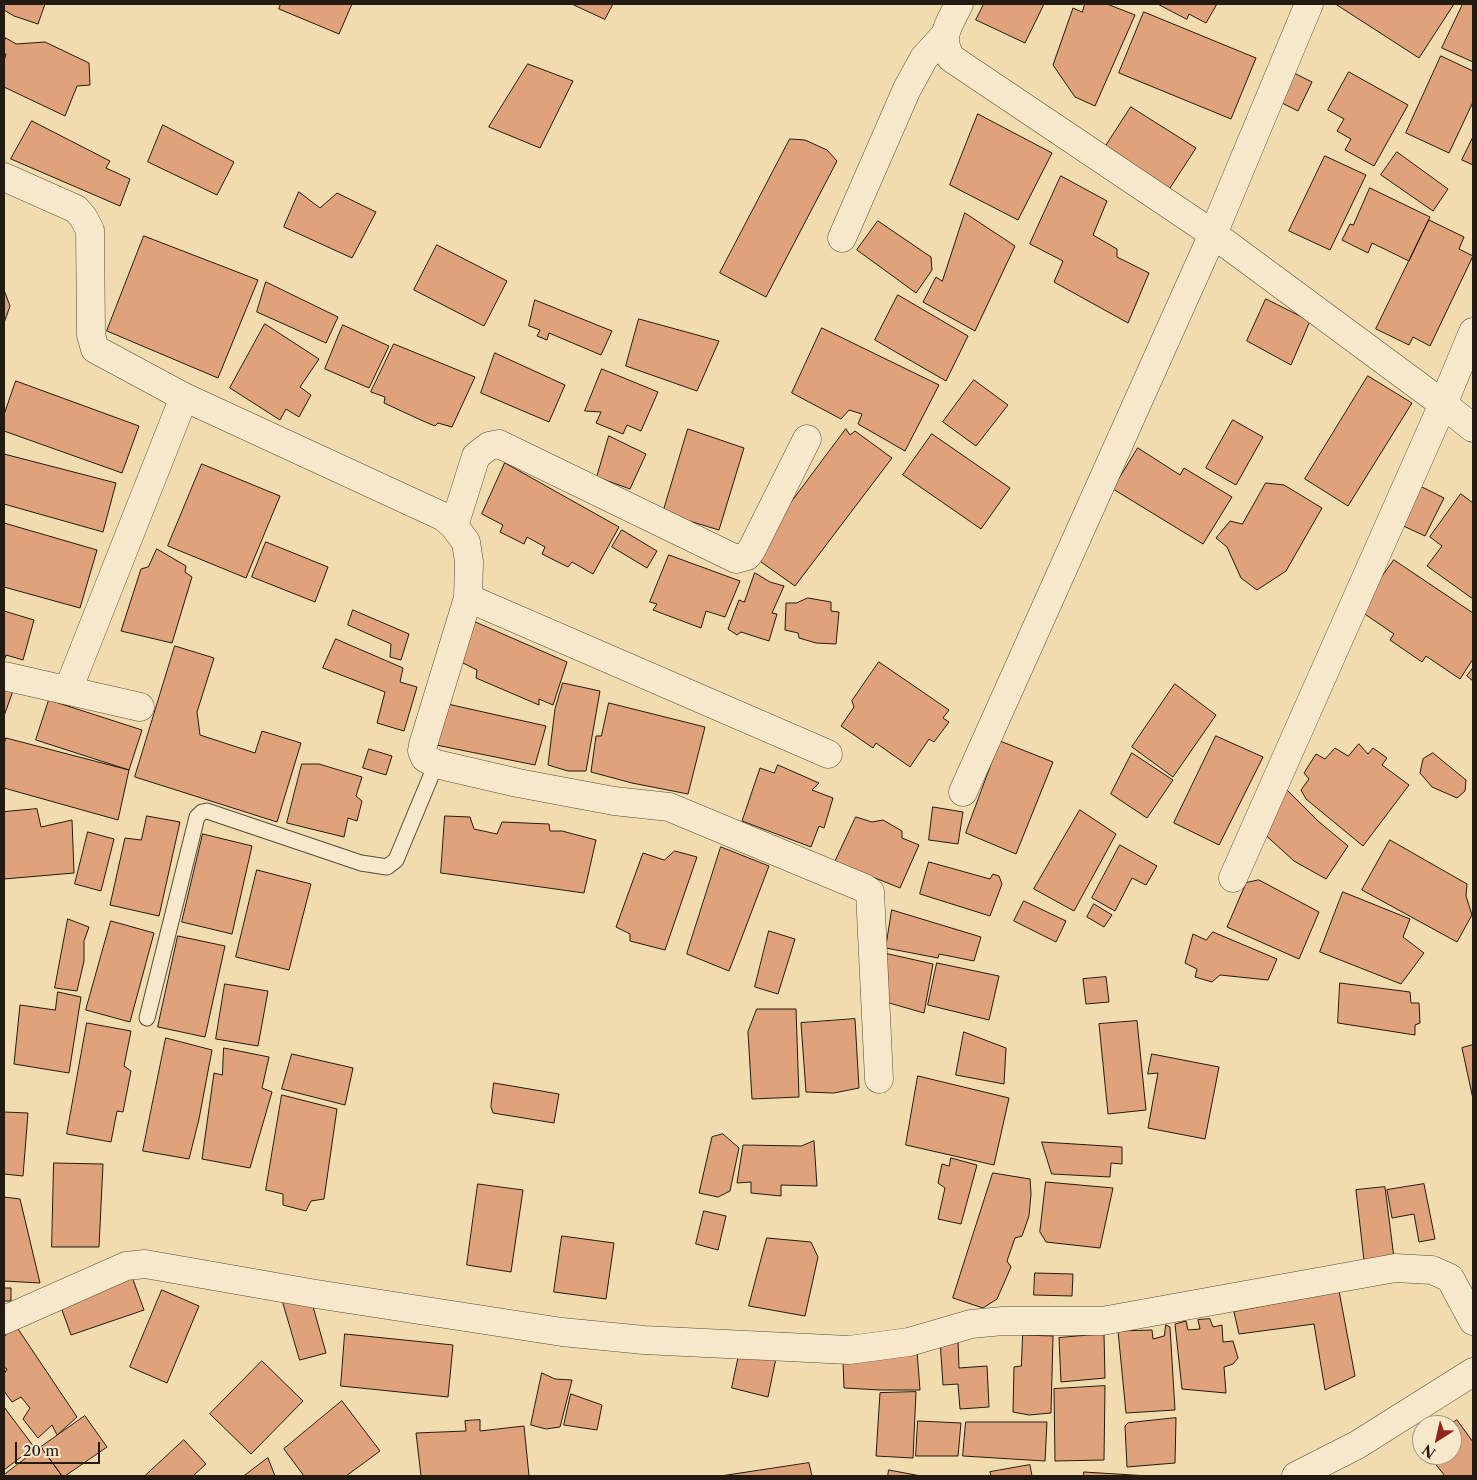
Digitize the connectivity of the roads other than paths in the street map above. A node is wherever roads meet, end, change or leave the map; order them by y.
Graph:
1 (959, 4) edge
2 (1309, 4) edge
3 (944, 36) junction
4 (4, 177) edge
5 (1213, 234) junction
6 (842, 238) dead end
7 (1473, 332) edge
8 (184, 397) junction
9 (1443, 404) junction
10 (1473, 428) edge
11 (807, 439) dead end
12 (454, 526) junction
13 (468, 598) junction
14 (4, 676) edge
15 (68, 690) junction
16 (140, 707) dead end
17 (828, 754) dead end
18 (436, 764) junction
19 (963, 792) dead end
20 (1233, 878) dead end
21 (147, 1018) dead end
22 (879, 1079) dead end
23 (4, 1320) edge
24 (1473, 1321) edge
25 (1473, 1372) edge
26 (1296, 1476) edge

1 - 3 street
2 - 5 street
3 - 5 street
3 - 6 street
4 - 8 street
5 - 9 street
5 - 19 street
7 - 9 street
8 - 12 street
8 - 15 street
9 - 10 street
9 - 20 street
11 - 12 street
12 - 13 street
13 - 17 street
13 - 18 street
14 - 15 street
15 - 16 street
18 - 21 lane
18 - 22 street
23 - 24 street
25 - 26 street

